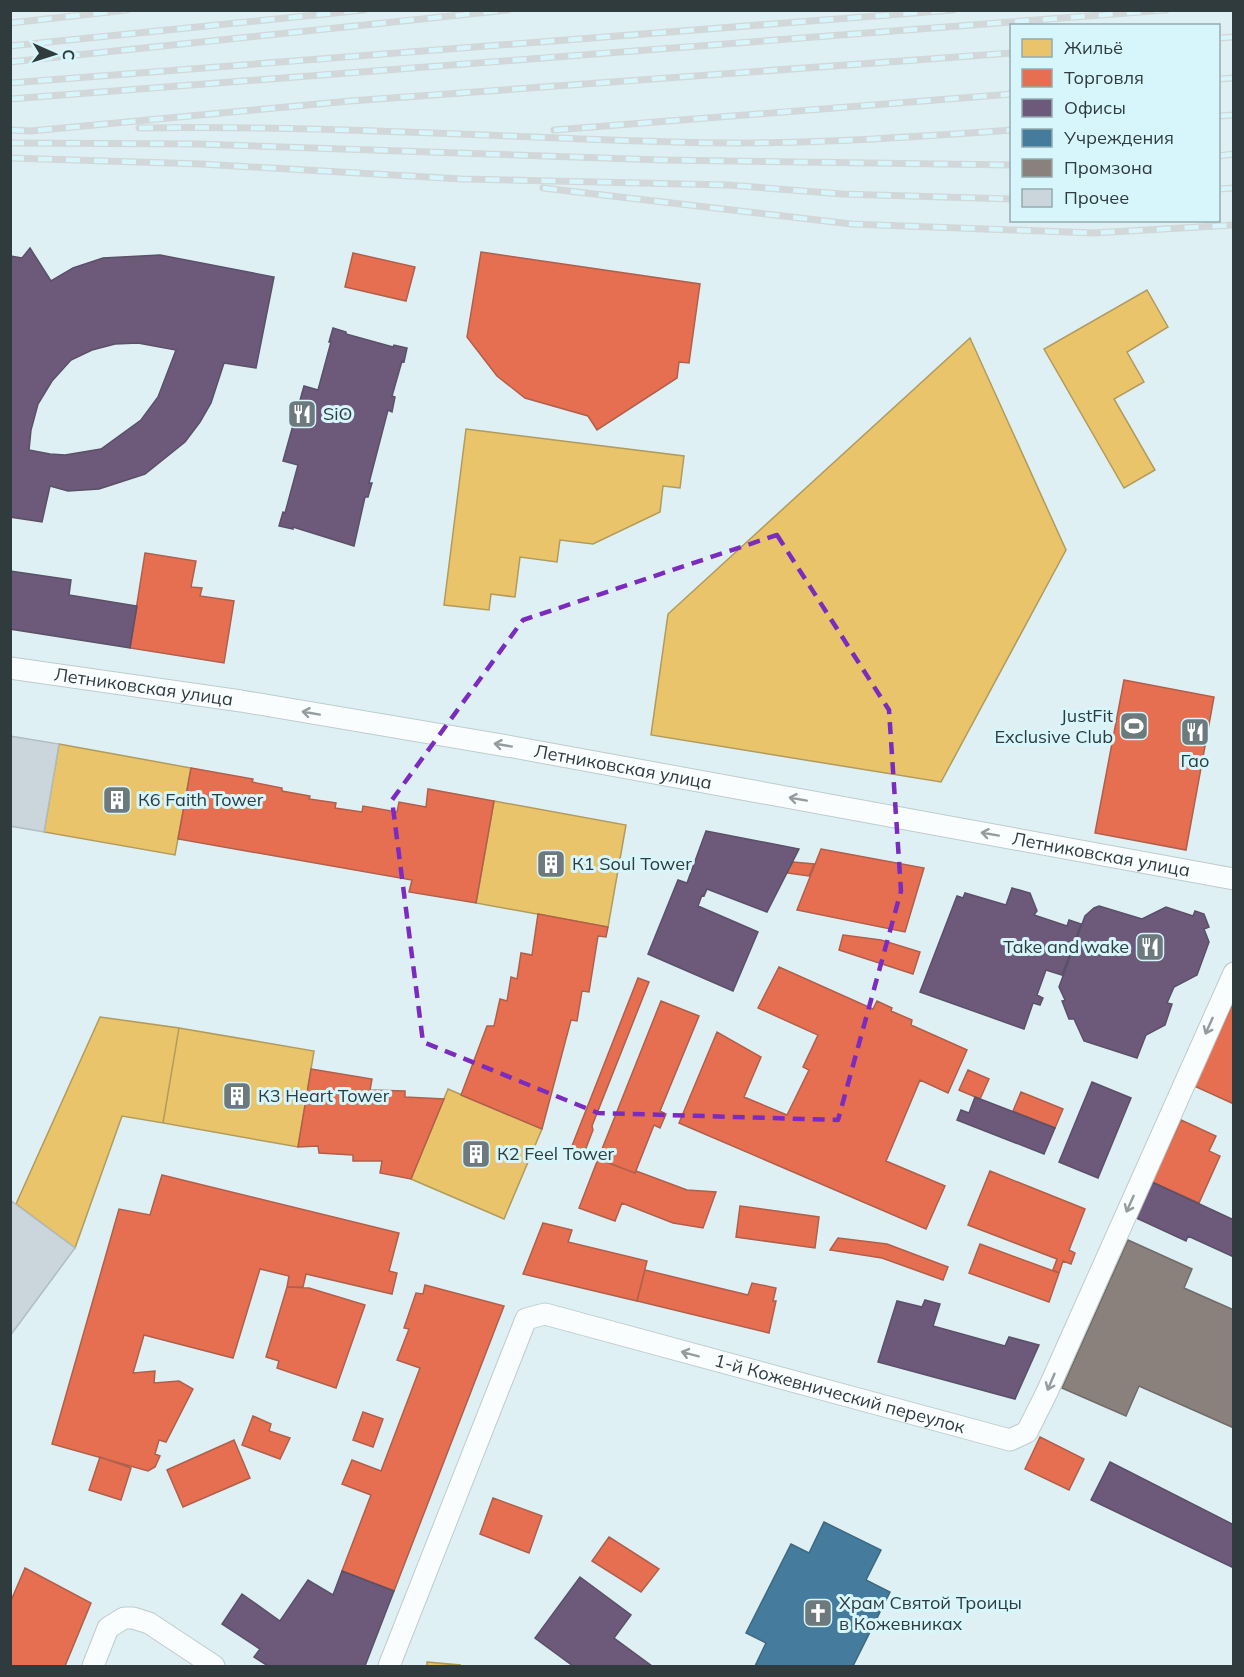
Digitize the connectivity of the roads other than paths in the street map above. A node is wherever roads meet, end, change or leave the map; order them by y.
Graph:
1 (10, 668) edge
2 (1233, 879) edge
3 (1233, 973) edge
4 (93, 1666) edge
5 (214, 1666) edge
6 (389, 1666) edge

2 -> 1 street, Летниковская улица
3 -> 6 street, 1-й Кожевнический переулок
4 - 5 street

